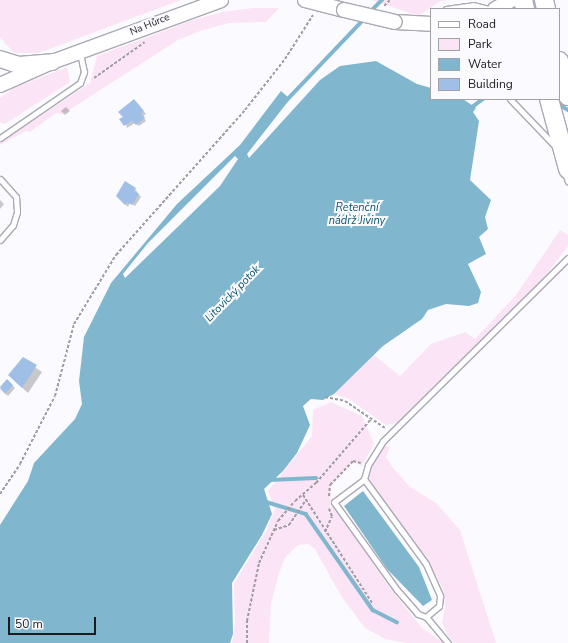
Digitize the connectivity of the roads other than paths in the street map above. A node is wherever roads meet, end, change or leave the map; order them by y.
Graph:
1 (221, 0) edge
2 (306, 0) edge
3 (511, 0) edge
4 (453, 8) edge
5 (484, 8) edge
6 (497, 8) edge
7 (428, 22) edge
8 (80, 52) junction
9 (0, 59) edge
10 (52, 62) junction
11 (560, 65) edge
12 (0, 84) edge
13 (568, 96) edge
14 (511, 100) edge
15 (549, 100) edge
16 (0, 138) edge
17 (568, 169) edge
18 (0, 179) edge
19 (568, 182) edge
20 (0, 240) edge
21 (568, 258) edge
22 (364, 479) junction
23 (426, 617) junction
24 (448, 643) edge

1 - 8 main road, Na Hůrce
2 - 7 main road, bridge
3 - 6 main road
4 - 5 lane
8 - 10 main road, Na Hůrce
8 - 16 lane
9 - 10 highway
10 - 12 main road
11 - 13 highway
14 - 19 lane
15 - 17 highway
18 - 20 lane
21 - 22 lane
22 - 23 lane
22 - 23 lane
23 - 24 lane

